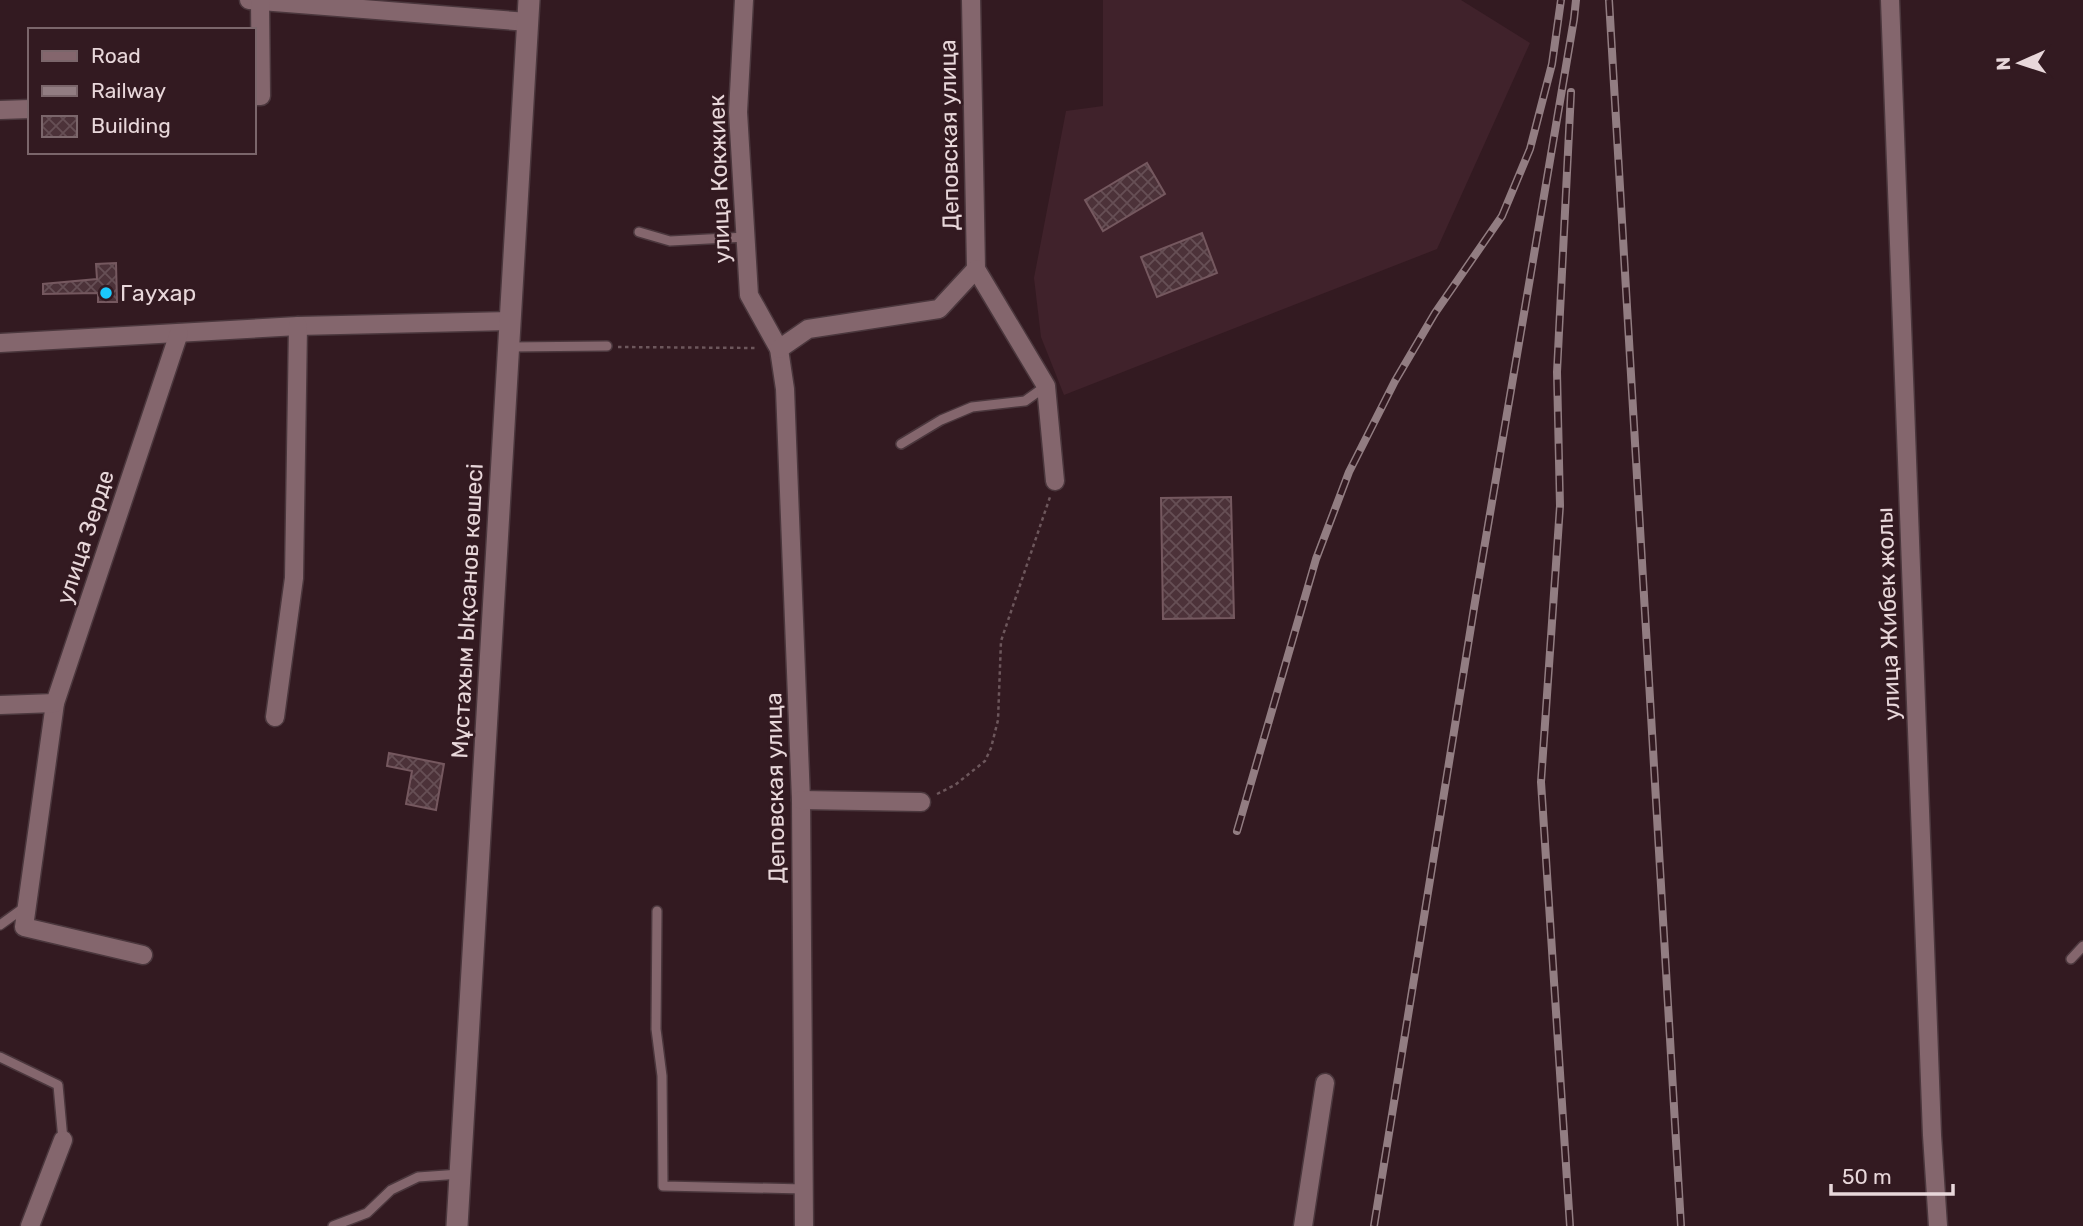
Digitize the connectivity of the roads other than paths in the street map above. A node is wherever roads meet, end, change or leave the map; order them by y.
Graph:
1 (529, 0) edge
2 (744, 0) edge
3 (971, 0) edge
4 (1890, 0) edge
5 (255, 1) edge
6 (527, 22) junction
7 (256, 96) edge
8 (28, 109) edge
9 (0, 110) edge
10 (639, 232) dead end
11 (746, 237) junction
12 (976, 269) junction
13 (510, 321) junction
14 (298, 326) junction
15 (179, 333) junction
16 (0, 343) edge
17 (607, 346) road end
18 (510, 347) junction
19 (779, 348) junction
20 (1046, 386) junction
21 (901, 444) dead end
22 (1055, 481) road end
23 (55, 703) junction
24 (0, 705) edge
25 (275, 717) dead end
26 (801, 800) junction
27 (921, 802) road end
28 (27, 906) junction
29 (657, 911) dead end
30 (0, 925) edge
31 (2083, 946) edge
32 (143, 955) dead end
33 (2071, 959) dead end
34 (0, 1057) edge
35 (1325, 1083) dead end
36 (63, 1140) joint
37 (460, 1174) junction
38 (804, 1189) junction
39 (30, 1226) edge
40 (333, 1226) edge
41 (457, 1226) edge
42 (804, 1226) edge
43 (1303, 1226) edge
44 (1938, 1226) edge

1 - 6 main road, Мұстахым Ықсанов көшесі
2 - 11 street, улица Кокжиек
3 - 12 street, Деповская улица
4 - 44 street, улица Жибек жолы
5 - 6 street
5 - 7 street
6 - 13 main road, Мұстахым Ықсанов көшесі
8 - 9 street
10 - 11 lane
11 - 19 street, улица Кокжиек
12 - 19 street
12 - 20 street
13 - 14 street
13 - 18 main road, Мұстахым Ықсанов көшесі
14 - 15 street
14 - 25 street
15 - 16 street
15 - 23 street, улица Зерде
17 - 18 lane
18 - 37 main road, Мұстахым Ықсанов көшесі
19 - 26 street, Деповская улица
20 - 21 lane
20 - 22 street
23 - 24 street
23 - 28 street, улица Зерде
26 - 27 street
26 - 38 street, Деповская улица
28 - 30 lane
28 - 32 street
29 - 38 lane
31 - 33 lane
34 - 36 lane
35 - 43 street
36 - 39 street
37 - 40 lane
37 - 41 main road, Мұстахым Ықсанов көшесі
38 - 42 street, Деповская улица

